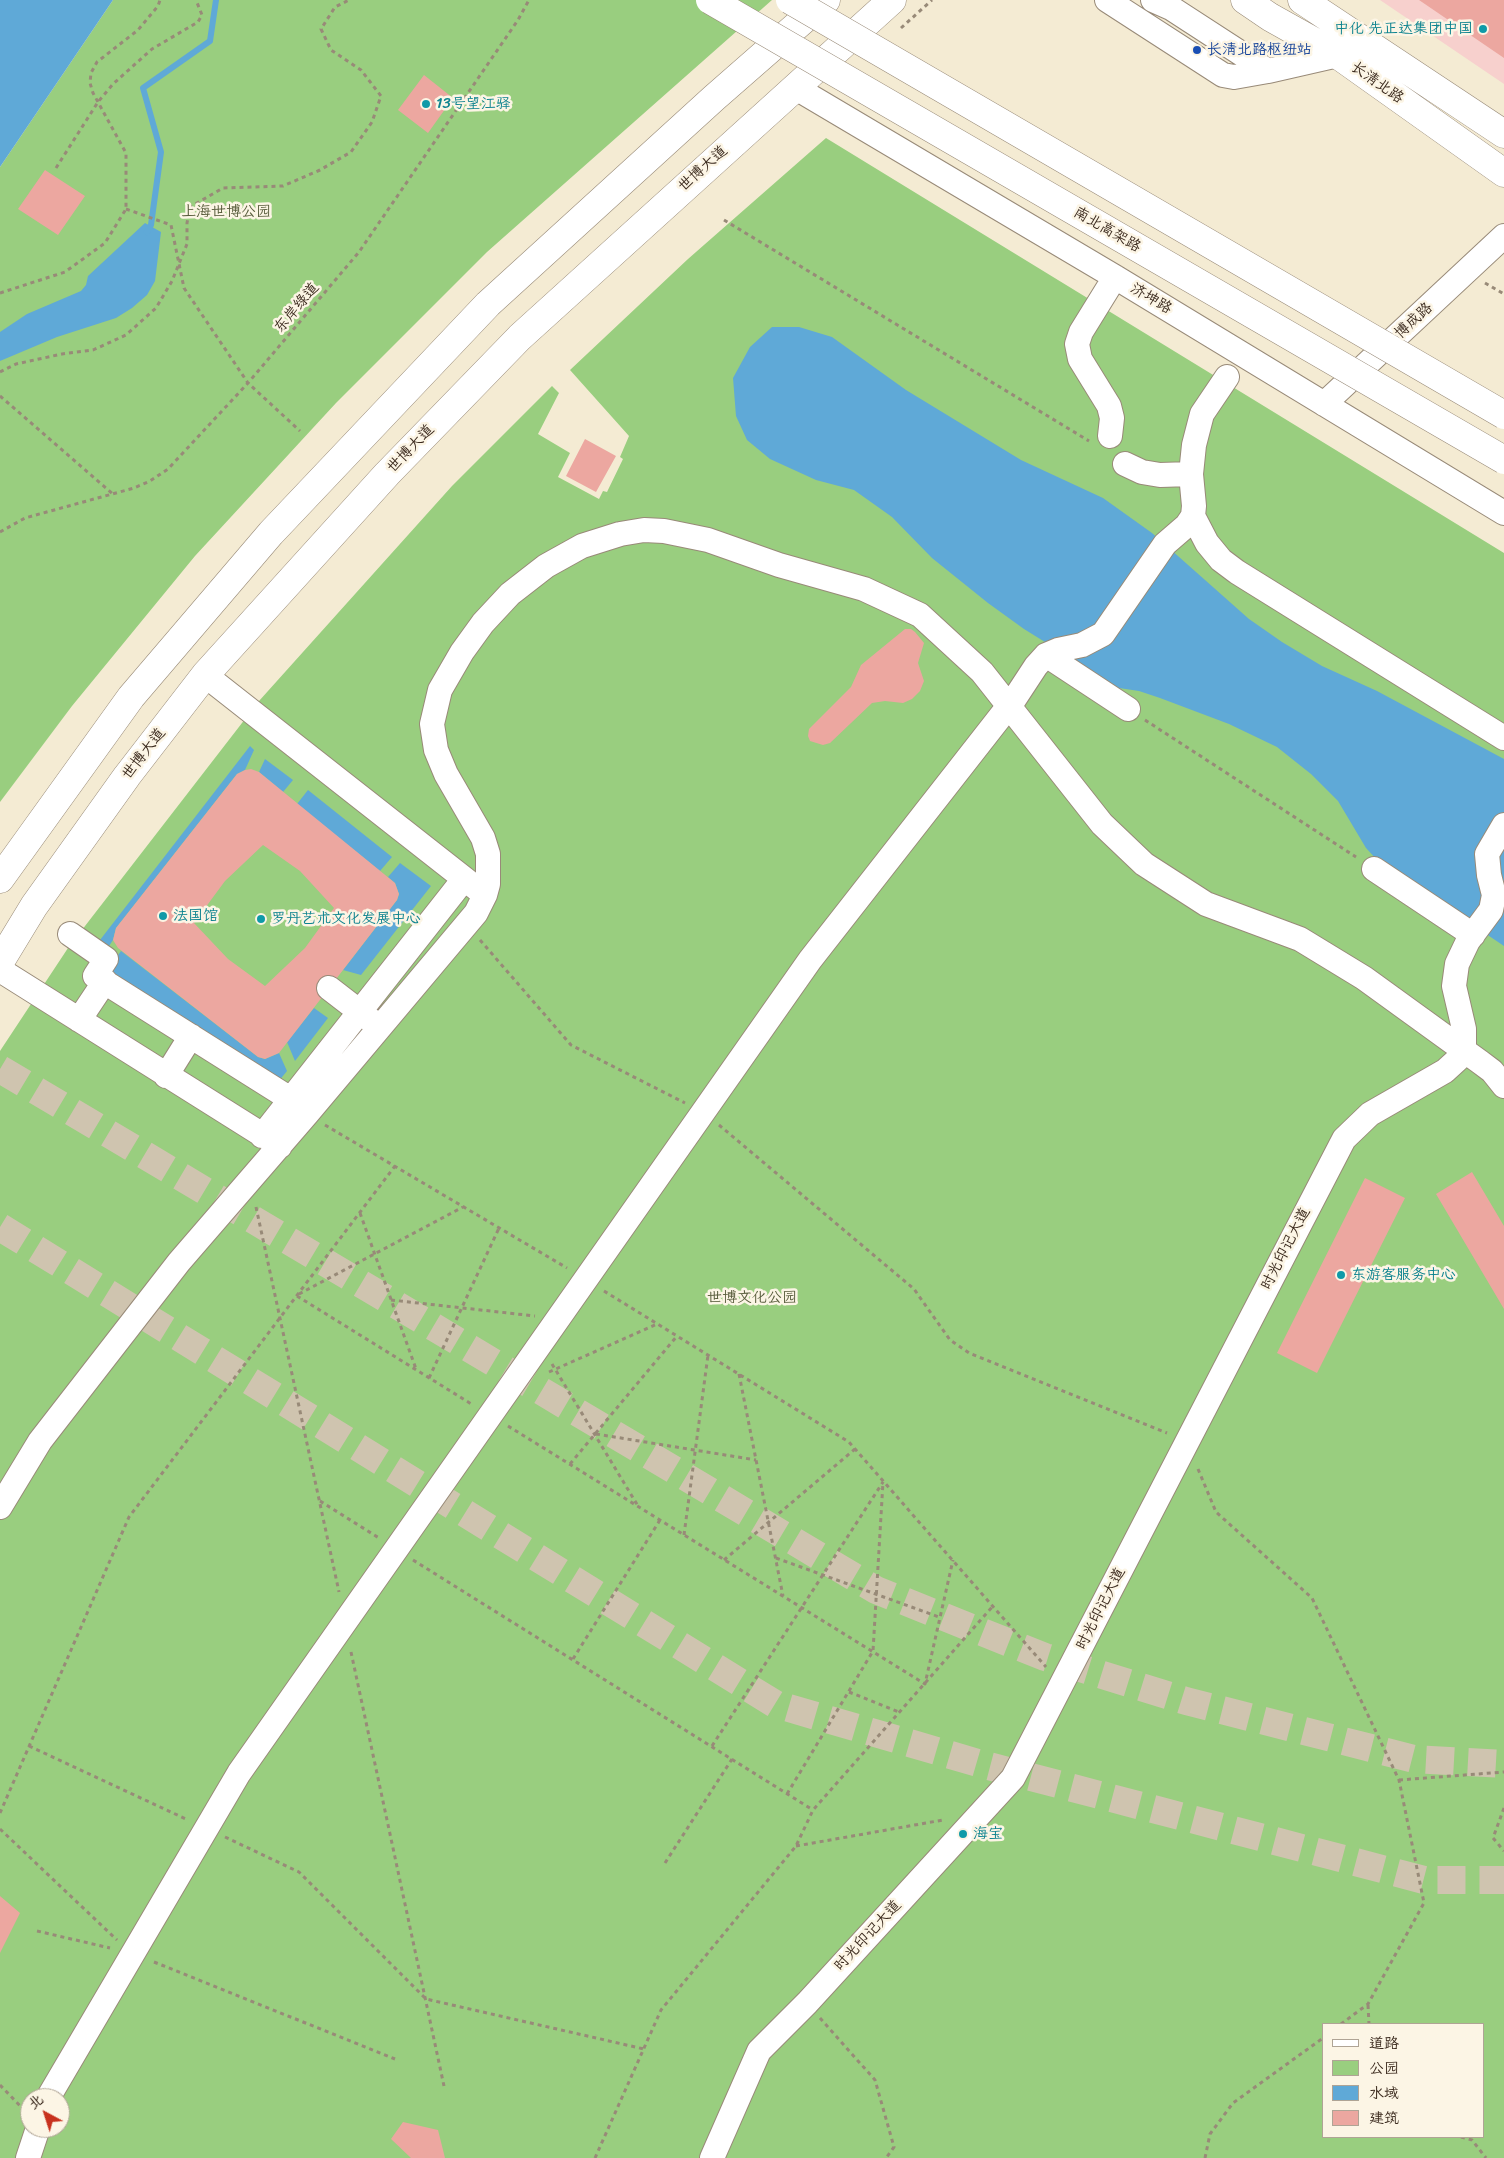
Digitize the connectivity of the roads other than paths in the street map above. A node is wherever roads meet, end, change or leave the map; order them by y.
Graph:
1 (710, 0) edge
2 (790, 0) edge
3 (826, 0) edge
4 (892, 0) edge
5 (1107, 0) edge
6 (1153, 0) edge
7 (1245, 0) edge
8 (1302, 0) edge
9 (1338, 55) junction
10 (1268, 71) junction
11 (796, 88) junction
12 (1504, 134) edge
13 (1504, 173) edge
14 (1504, 236) edge
15 (1115, 277) junction
16 (1227, 377) dead end
17 (1324, 404) junction
18 (1504, 415) edge
19 (1101, 440) road end
20 (1504, 460) edge
21 (1125, 464) dead end
22 (1191, 474) junction
23 (1504, 513) edge
24 (1193, 516) junction
25 (1046, 655) junction
26 (205, 675) junction
27 (1009, 705) junction
28 (1128, 709) road end
29 (1504, 738) edge
30 (1504, 825) edge
31 (1374, 869) road end
32 (0, 879) edge
33 (464, 879) junction
34 (485, 896) junction
35 (70, 934) dead end
36 (1473, 935) junction
37 (0, 962) edge
38 (0, 970) edge
39 (105, 981) junction
40 (329, 988) dead end
41 (360, 1012) junction
42 (79, 1020) junction
43 (380, 1028) junction
44 (191, 1036) junction
45 (1464, 1050) junction
46 (166, 1076) junction
47 (1504, 1086) edge
48 (300, 1107) junction
49 (271, 1141) junction
50 (0, 1507) edge
51 (54, 2088) edge
52 (35, 2138) edge
53 (28, 2158) edge
54 (712, 2158) edge

1 - 20 main road, 南北高架路, bridge
2 - 18 main road, bridge
3 - 32 main road
4 - 11 main road, 世博大道
5 - 10 street
6 - 10 street
7 - 9 main road, 长清北路
8 - 12 main road, 长清北路
9 - 10 street
9 - 13 main road, 长清北路
11 - 15 street, 济坤路
11 - 26 main road, 世博大道
14 - 17 street, 博成路
15 - 17 street, 济坤路
15 - 19 street
16 - 22 street
17 - 23 street, 济坤路
21 - 22 street
22 - 24 street
24 - 25 street
24 - 29 street
25 - 27 street
25 - 28 street
26 - 33 street
26 - 37 main road, 世博大道
27 - 34 street
27 - 45 street
27 - 51 street
30 - 36 street
31 - 36 street
33 - 34 street
33 - 41 street
34 - 43 street
35 - 39 street
36 - 45 street
38 - 42 street
39 - 42 street
39 - 44 street
40 - 41 street
41 - 43 street
41 - 48 street
42 - 46 street
43 - 48 street
44 - 46 street
44 - 48 street
45 - 47 street
45 - 54 street, 时光印记大道
46 - 49 street
48 - 49 street
49 - 50 street
52 - 53 street

